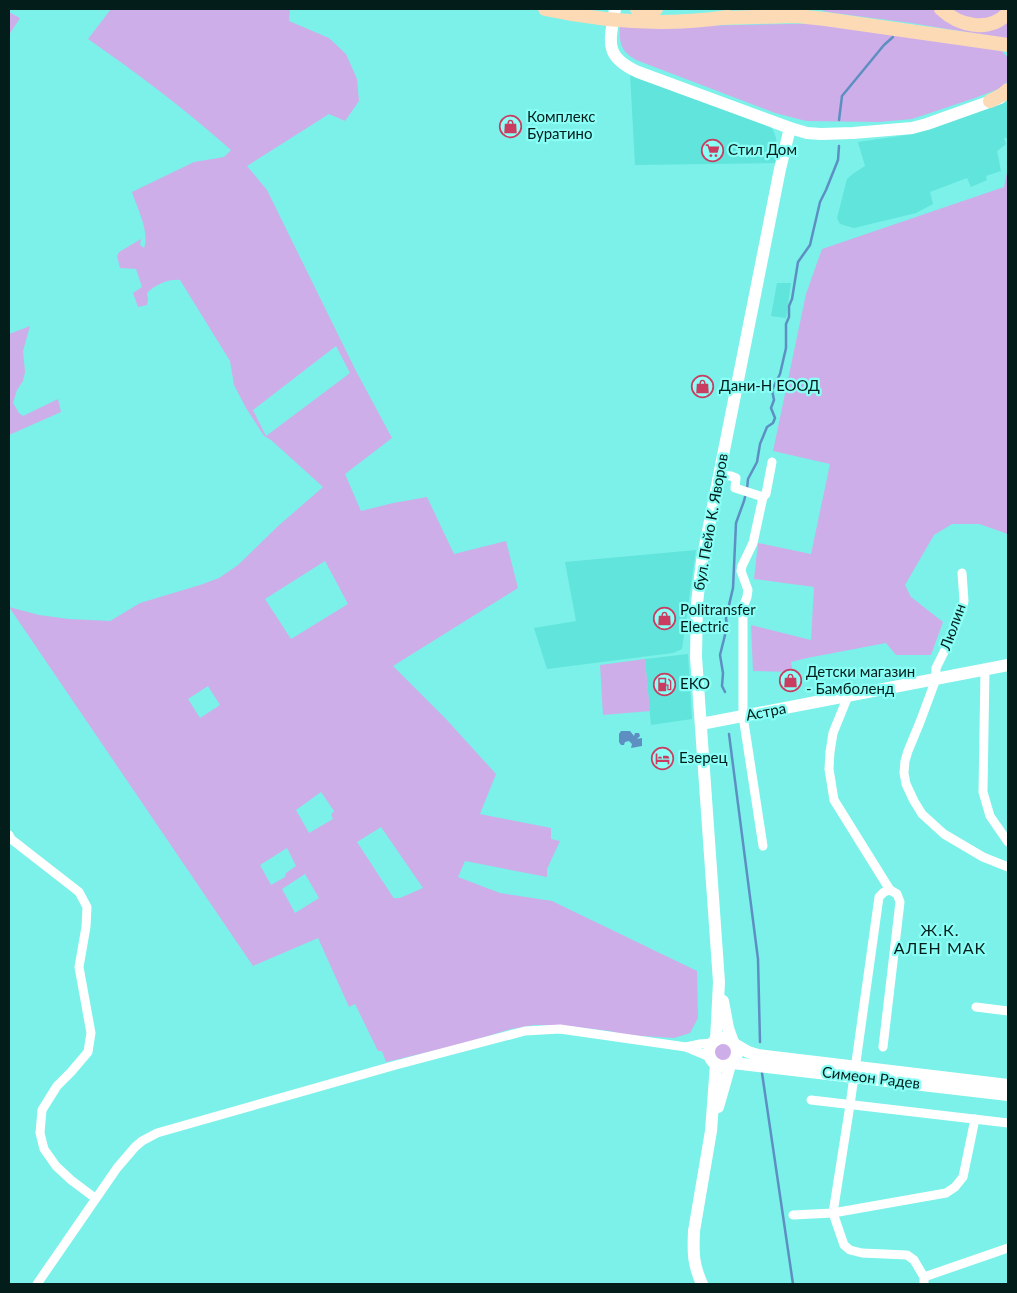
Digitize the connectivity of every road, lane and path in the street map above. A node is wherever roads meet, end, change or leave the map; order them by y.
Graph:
1 (545, 9) edge
2 (614, 9) edge
3 (637, 9) edge
4 (656, 9) edge
5 (775, 9) edge
6 (940, 9) edge
7 (1008, 13) edge
8 (720, 18) junction
9 (1002, 44) edge
10 (1008, 50) edge
11 (1008, 90) edge
12 (1008, 95) edge
13 (990, 100) junction
14 (790, 128) junction
15 (772, 462) dead end
16 (719, 475) junction
17 (759, 496) junction
18 (962, 573) dead end
19 (1008, 665) edge
20 (986, 669) junction
21 (936, 679) junction
22 (848, 696) junction
23 (743, 716) junction
24 (701, 724) junction
25 (9, 835) edge
26 (1008, 842) edge
27 (763, 846) dead end
28 (1008, 867) edge
29 (890, 890) junction
30 (719, 982) junction
31 (976, 1007) dead end
32 (1008, 1011) edge
33 (714, 1042) junction
34 (735, 1044) junction
35 (686, 1047) junction
36 (883, 1047) dead end
37 (713, 1061) junction
38 (732, 1064) junction
39 (854, 1072) junction
40 (1008, 1085) edge
41 (1008, 1095) edge
42 (810, 1100) dead end
43 (850, 1105) junction
44 (975, 1119) junction
45 (1008, 1123) edge
46 (711, 1131) junction
47 (95, 1198) junction
48 (833, 1213) junction
49 (793, 1215) dead end
50 (1008, 1248) edge
51 (924, 1280) edge
52 (37, 1284) edge
53 (702, 1284) edge

1 - 8 main road
2 - 14 street
3 - 4 main road
5 - 8 main road
6 - 7 main road
8 - 9 main road
9 - 10 main road
11 - 13 main road
12 - 13 street
13 - 14 street
14 - 16 street, бул. Пейо К. Яворов
15 - 17 street
16 - 17 street
16 - 24 street, бул. Пейо К. Яворов
17 - 23 street
18 - 21 street, Люлин
19 - 20 street, Астра
20 - 21 street, Астра
20 - 26 street
21 - 22 street, Астра
21 - 28 street, Люлин
22 - 23 street, Астра
22 - 29 street
23 - 24 street, Астра
23 - 27 street
24 - 30 street, бул. Пейо К. Яворов
25 - 47 street
29 - 36 street
29 - 39 street
30 - 33 street, бул. Пейо К. Яворов
30 - 34 street, бул. Пейо К. Яворов
31 - 32 street
33 - 34 street
33 - 35 street
33 - 37 street
34 - 38 street
34 - 39 street, Симеон Радев
35 - 37 street
35 - 47 street
37 - 38 street
37 - 46 street
38 - 39 street, Симеон Радев
38 - 46 street
39 - 40 street, Симеон Радев
39 - 41 street, Симеон Радев
39 - 43 street
42 - 43 street
43 - 44 street
43 - 48 street
44 - 45 street
44 - 48 street
46 - 53 street
47 - 52 street
48 - 49 street
48 - 51 street
50 - 51 street

